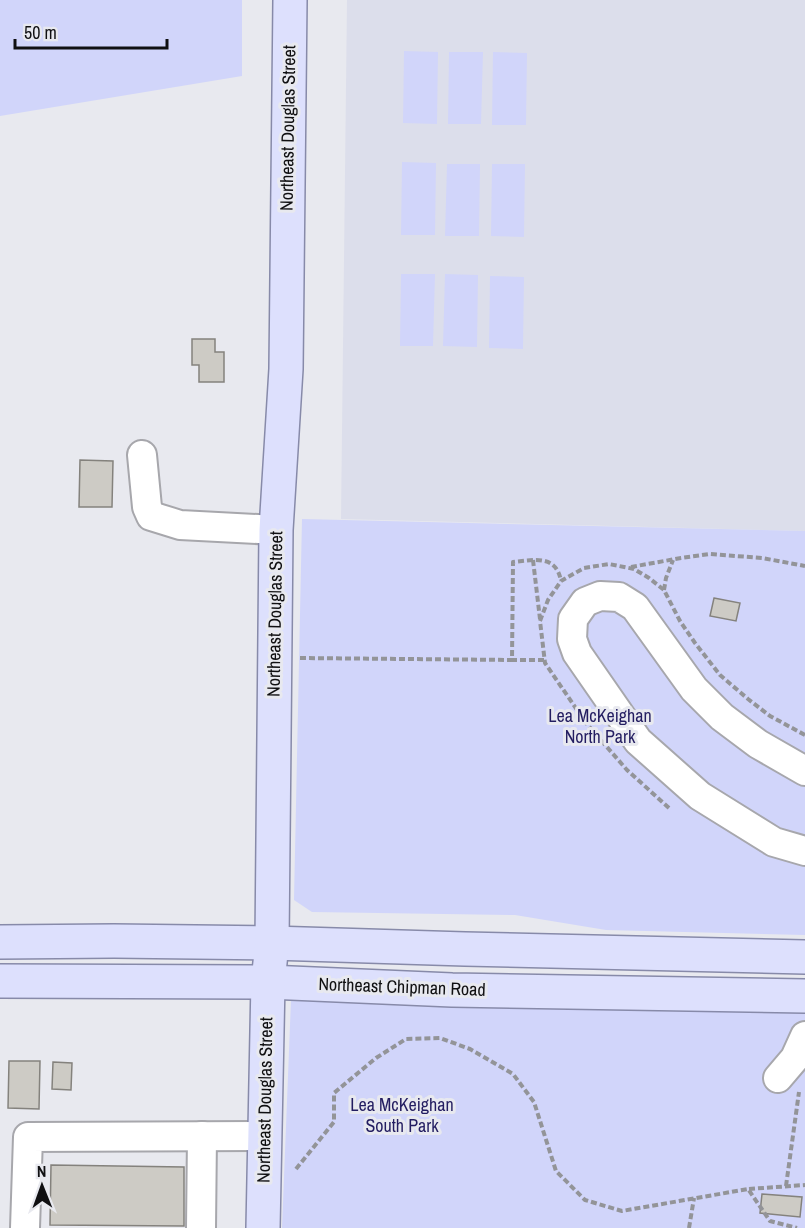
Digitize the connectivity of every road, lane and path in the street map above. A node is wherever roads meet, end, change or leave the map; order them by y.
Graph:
1 (290, 0) edge
2 (142, 455) dead end
3 (276, 530) junction
4 (673, 559) junction
5 (533, 560) junction
6 (805, 566) edge
7 (629, 568) junction
8 (561, 581) junction
9 (664, 590) junction
10 (540, 625) junction
11 (299, 658) dead end
12 (512, 660) junction
13 (544, 660) junction
14 (805, 735) edge
15 (805, 771) edge
16 (669, 808) dead end
17 (805, 851) edge
18 (0, 942) edge
19 (272, 943) junction
20 (805, 957) edge
21 (0, 981) edge
22 (268, 982) junction
23 (805, 996) edge
24 (805, 1036) edge
25 (789, 1084) joint
26 (202, 1136) junction
27 (265, 1136) junction
28 (296, 1169) dead end
29 (805, 1185) edge
30 (786, 1186) junction
31 (748, 1189) junction
32 (694, 1198) junction
33 (25, 1228) edge
34 (201, 1228) edge
35 (263, 1228) edge
36 (689, 1228) edge
37 (798, 1228) edge

1 - 3 main road, Northeast Douglas Street
2 - 3 lane
3 - 19 main road, Northeast Douglas Street
4 - 6 path
4 - 7 path
4 - 9 path
5 - 8 path
5 - 10 path
5 - 12 path
7 - 8 path
7 - 9 path
8 - 10 path
9 - 14 path
10 - 13 path
11 - 12 path
12 - 13 path
13 - 16 path
15 - 17 lane
18 - 19 main road
19 - 20 main road
19 - 22 main road, Northeast Douglas Street
21 - 22 main road, Northeast Chipman Road
22 - 23 main road, Northeast Chipman Road
22 - 27 main road, Northeast Douglas Street
24 - 25 lane
25 - 30 path
26 - 27 lane
26 - 33 lane
26 - 34 lane
27 - 35 main road, Northeast Douglas Street
28 - 32 path
29 - 30 path
30 - 31 path
31 - 32 path
31 - 37 path
32 - 36 path

